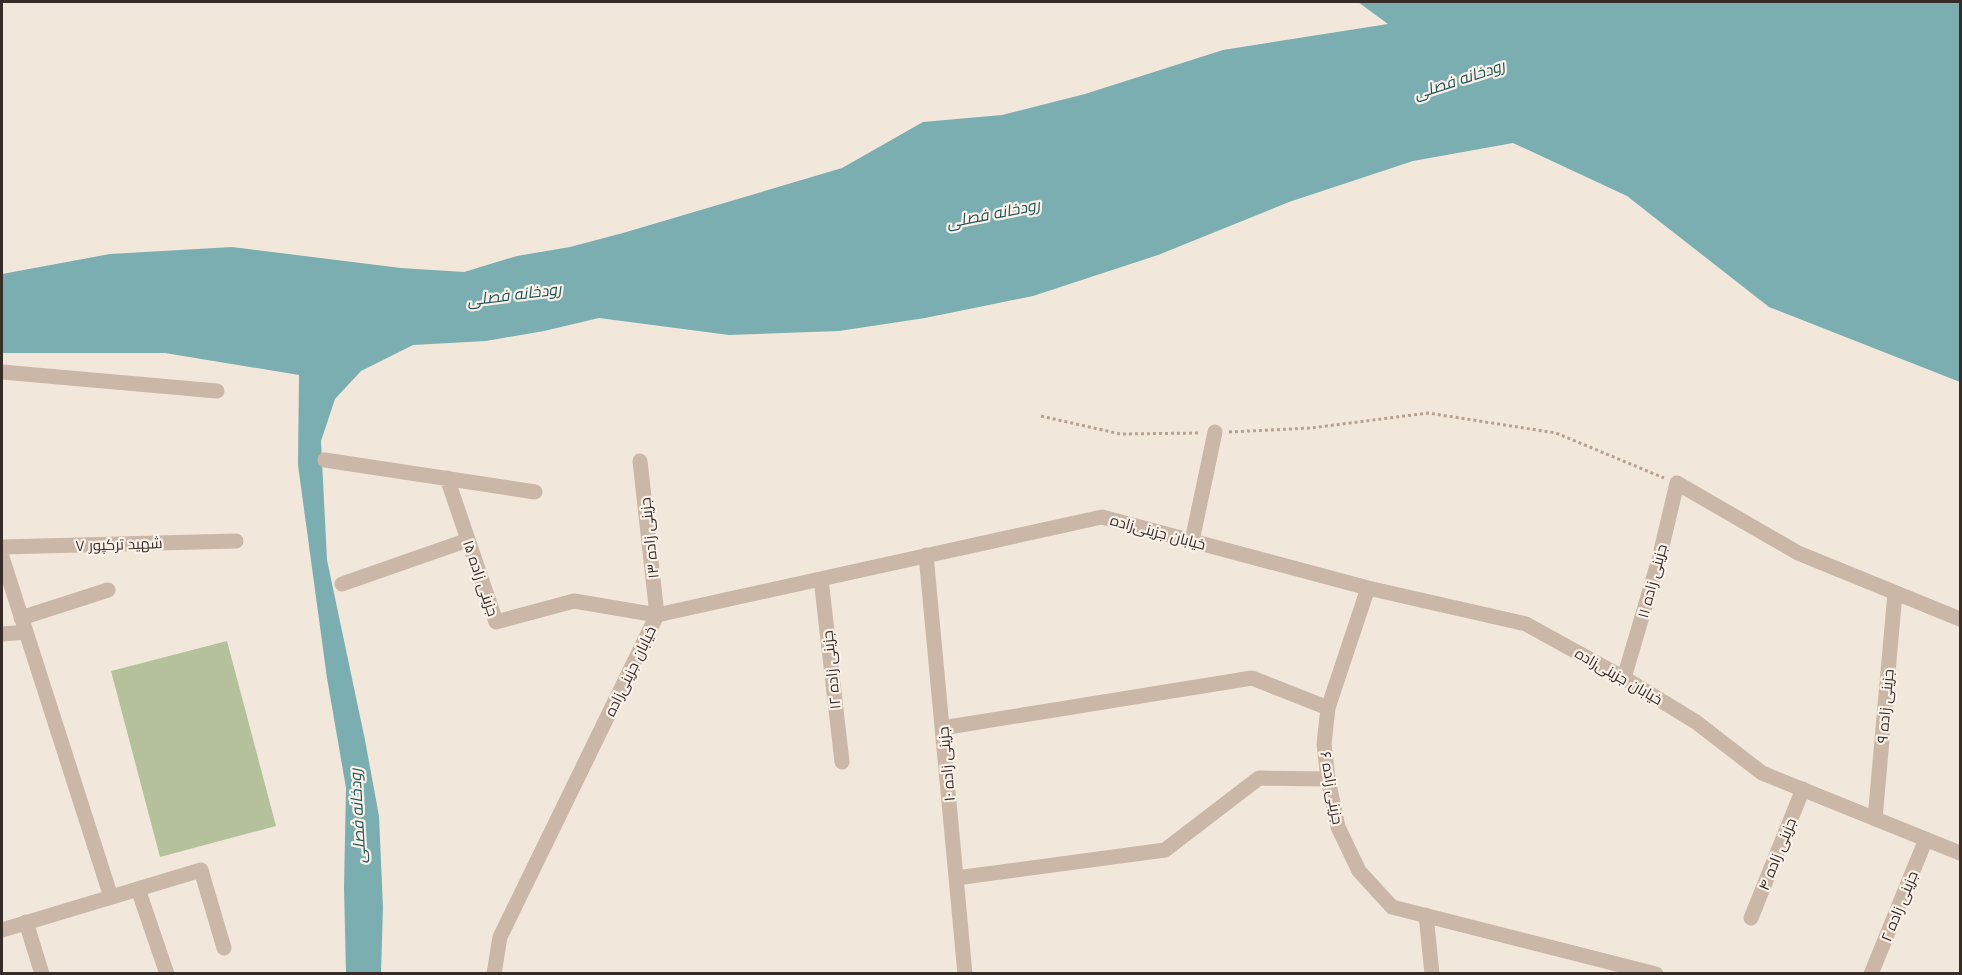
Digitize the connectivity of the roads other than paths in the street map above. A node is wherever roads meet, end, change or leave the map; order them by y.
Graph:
1 (2, 372) edge
2 (217, 391) dead end
3 (1215, 432) road end
4 (325, 460) dead end
5 (640, 461) dead end
6 (447, 478) junction
7 (535, 492) dead end
8 (468, 540) junction
9 (236, 541) dead end
10 (1192, 541) junction
11 (2, 547) edge
12 (926, 555) junction
13 (2, 557) edge
14 (821, 579) junction
15 (342, 584) dead end
16 (1368, 588) junction
17 (108, 590) dead end
18 (1895, 593) junction
19 (657, 615) junction
20 (1960, 619) edge
21 (23, 625) junction
22 (2, 634) edge
23 (1624, 678) junction
24 (1328, 708) junction
25 (942, 728) junction
26 (842, 762) dead end
27 (1328, 779) junction
28 (1803, 789) junction
29 (1875, 819) junction
30 (1926, 839) junction
31 (1960, 853) edge
32 (956, 878) junction
33 (138, 889) junction
34 (111, 897) junction
35 (1426, 915) junction
36 (1751, 918) dead end
37 (26, 922) junction
38 (2, 930) edge
39 (224, 948) dead end
40 (42, 974) edge
41 (167, 974) edge
42 (494, 974) edge
43 (965, 974) edge
44 (1432, 974) edge
45 (1656, 974) edge
46 (1871, 974) edge

1 - 2 street
3 - 10 street
4 - 6 street
5 - 19 street, جزینی زاده ۱۳
6 - 7 street
6 - 8 street, جزینی زاده ۱۵
8 - 15 street
8 - 19 street, جزینی زاده ۱۵
9 - 11 street, شهید ترکپور ۷
10 - 12 street, خیابان جزینی‌زاده
10 - 16 street, خیابان جزینی‌زاده
12 - 14 street, خیابان جزینی‌زاده
12 - 25 street, جزینی زاده ۱۰
13 - 21 street
14 - 19 street, خیابان جزینی‌زاده
14 - 26 street, جزینی زاده ۱۲
16 - 23 street, خیابان جزینی‌زاده
16 - 24 street, جزینی زاده ۶
17 - 21 street
18 - 20 street
18 - 23 street, جزینی زاده ۱۱
18 - 29 street, جزینی زاده ۹
19 - 42 street, خیابان جزینی‌زاده
21 - 22 street
21 - 34 street
23 - 28 street, خیابان جزینی‌زاده
24 - 25 street
24 - 27 street, جزینی زاده ۶
25 - 32 street, جزینی زاده ۱۰
27 - 32 street
27 - 35 street, جزینی زاده ۶
28 - 29 street, خیابان جزینی‌زاده
28 - 36 street, جزینی زاده ۴
29 - 30 street, خیابان جزینی‌زاده
30 - 31 street, خیابان جزینی‌زاده
30 - 46 street, جزینی زاده ۲
32 - 43 street, جزینی زاده ۱۰
33 - 34 street
33 - 39 street
33 - 41 street
34 - 37 street
35 - 44 street
35 - 45 street, جزینی زاده ۶
37 - 38 street
37 - 40 street

